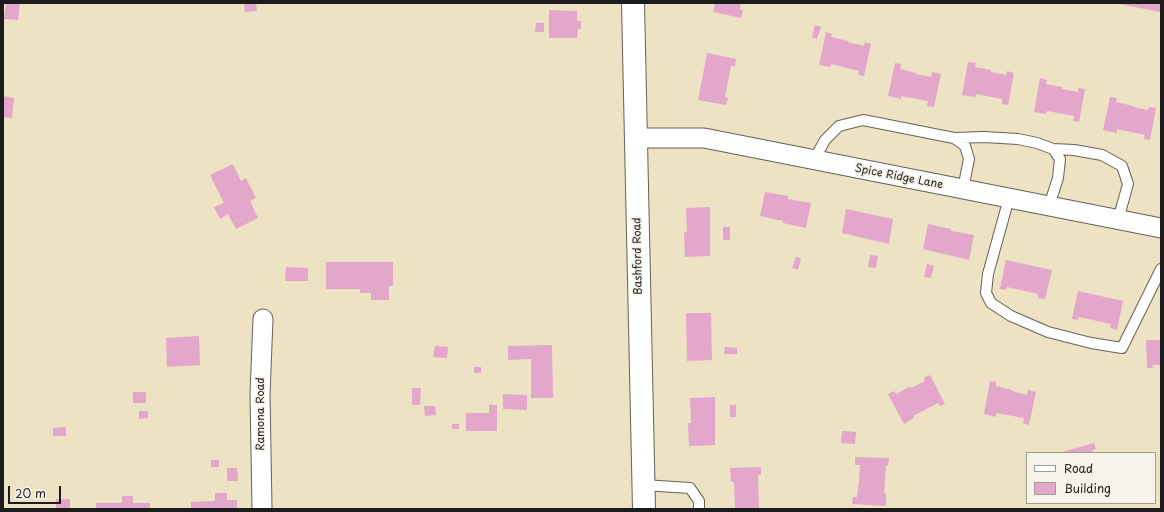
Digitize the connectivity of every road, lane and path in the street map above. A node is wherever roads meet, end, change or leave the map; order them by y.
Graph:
1 (633, 3) edge
2 (635, 138) junction
3 (954, 138) junction
4 (1053, 149) junction
5 (814, 160) junction
6 (963, 189) junction
7 (1009, 198) junction
8 (1049, 206) junction
9 (1118, 220) junction
10 (1161, 228) edge
11 (1161, 269) edge
12 (263, 319) dead end
13 (644, 485) junction
14 (262, 509) edge
15 (644, 509) edge
16 (699, 509) edge

1 - 2 street, Bashford Road
2 - 5 street, Spice Ridge Lane
2 - 13 street, Bashford Road
3 - 4 lane
3 - 5 lane
3 - 6 lane
4 - 8 lane
4 - 9 lane
5 - 6 street, Spice Ridge Lane
6 - 7 street, Spice Ridge Lane
7 - 8 street, Spice Ridge Lane
7 - 11 lane
8 - 9 street, Spice Ridge Lane
9 - 10 street, Spice Ridge Lane
12 - 14 street, Ramona Road
13 - 15 street, Bashford Road
13 - 16 lane

